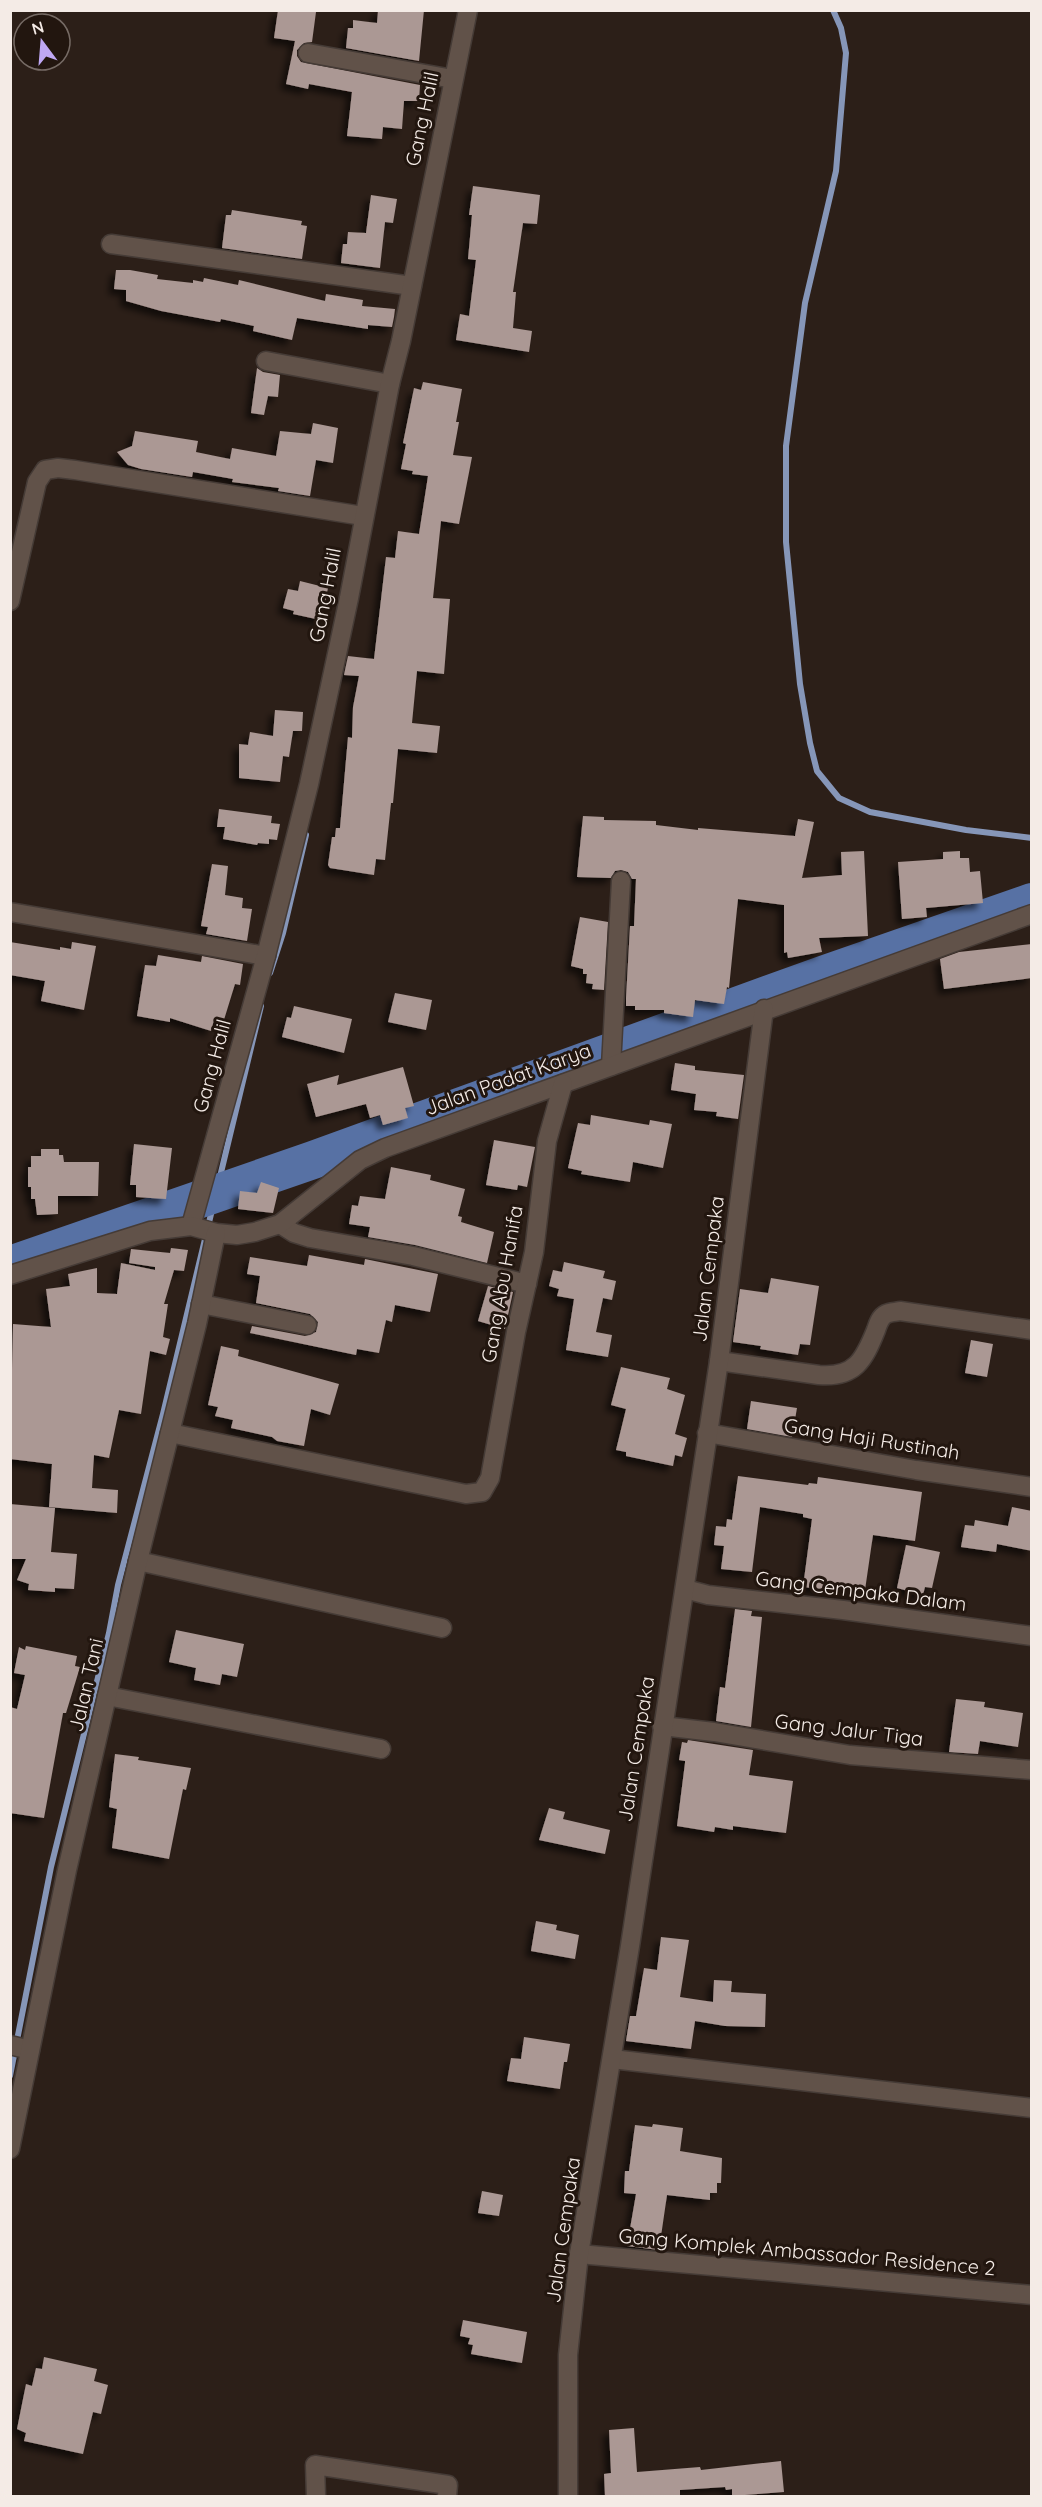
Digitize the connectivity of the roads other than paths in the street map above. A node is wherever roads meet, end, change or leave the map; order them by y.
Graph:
1 (468, 10) edge
2 (308, 53) dead end
3 (453, 79) junction
4 (111, 244) dead end
5 (411, 286) junction
6 (266, 361) dead end
7 (390, 384) junction
8 (363, 516) junction
9 (10, 602) edge
10 (621, 881) dead end
11 (10, 912) edge
12 (1032, 914) edge
13 (266, 956) junction
14 (764, 1010) junction
15 (611, 1066) junction
16 (563, 1084) junction
17 (280, 1224) junction
18 (203, 1227) junction
19 (10, 1275) edge
20 (527, 1284) junction
21 (201, 1304) junction
22 (307, 1325) dead end
23 (1032, 1330) edge
24 (719, 1361) junction
25 (707, 1432) junction
26 (170, 1433) junction
27 (1032, 1487) edge
28 (138, 1561) junction
29 (685, 1589) junction
30 (442, 1628) dead end
31 (1032, 1636) edge
32 (107, 1696) junction
33 (662, 1726) junction
34 (381, 1749) dead end
35 (1032, 1770) edge
36 (21, 2048) edge
37 (612, 2059) junction
38 (1032, 2108) edge
39 (10, 2149) edge
40 (579, 2254) junction
41 (1032, 2295) edge
42 (316, 2496) edge
43 (447, 2496) edge
44 (568, 2496) edge

1 - 3 street, Gang Halil
2 - 3 street
3 - 5 street, Gang Halil
4 - 5 street
5 - 7 street, Gang Halil
6 - 7 street
7 - 8 street, Gang Halil
8 - 9 street
8 - 13 street, Gang Halil
10 - 15 street
11 - 13 street
12 - 14 street, Jalan Padat Karya
13 - 18 street, Gang Halil
14 - 15 street, Jalan Padat Karya
14 - 24 street, Jalan Cempaka
15 - 16 street, Jalan Padat Karya
16 - 17 street, Jalan Padat Karya
16 - 20 street, Gang Abu Hanifa
17 - 18 street, Jalan Padat Karya
17 - 20 street
18 - 19 street, Jalan Padat Karya
18 - 21 street, Jalan Tani
20 - 26 street, Gang Abu Hanifa
21 - 22 street
21 - 26 street, Jalan Tani
23 - 24 street
24 - 25 street, Jalan Cempaka
25 - 27 street, Gang Haji Rustinah
25 - 29 street, Jalan Cempaka
26 - 28 street, Jalan Tani
28 - 30 street
28 - 32 street, Jalan Tani
29 - 31 street, Gang Cempaka Dalam
29 - 33 street, Jalan Cempaka
32 - 34 street
32 - 36 street, Jalan Tani
33 - 35 street, Gang Jalur Tiga
33 - 37 street, Jalan Cempaka
36 - 39 street, Jalan Tani
37 - 38 street
37 - 40 street, Jalan Cempaka
40 - 41 street, Gang Komplek Ambassador Residence 2
40 - 44 street, Jalan Cempaka
42 - 43 street

